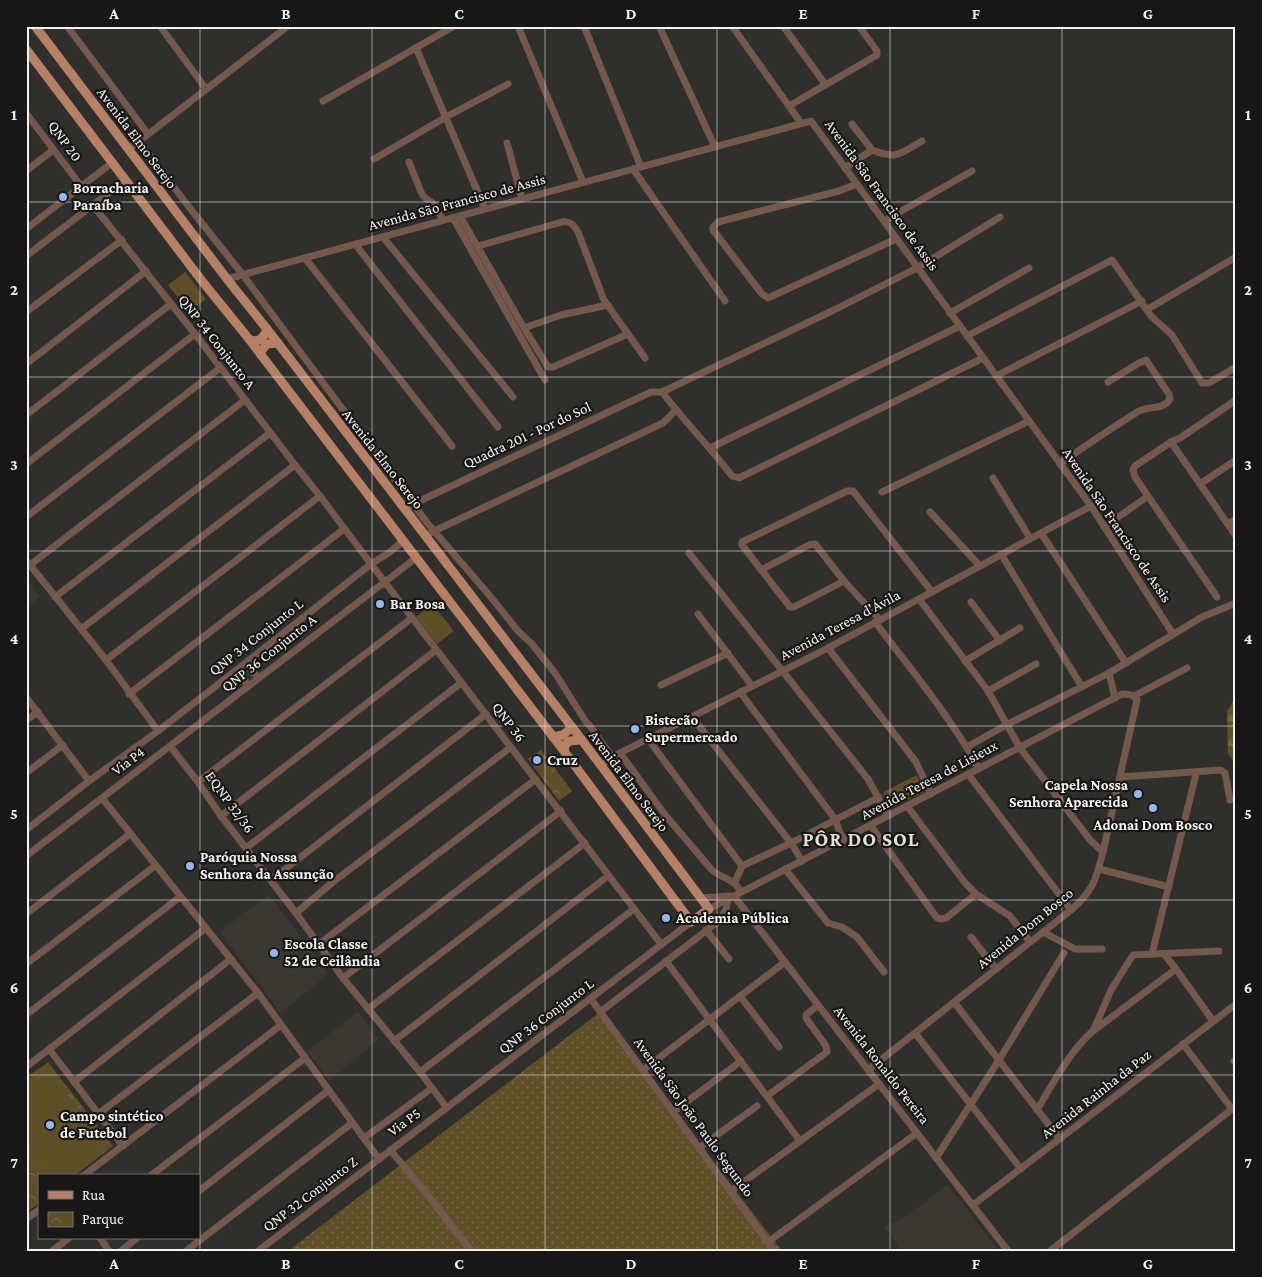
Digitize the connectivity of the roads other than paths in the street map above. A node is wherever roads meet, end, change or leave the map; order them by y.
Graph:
1 (35, 26) edge
2 (67, 26) edge
3 (160, 26) edge
4 (288, 26) edge
5 (454, 26) edge
6 (518, 26) edge
7 (584, 26) edge
8 (658, 26) edge
9 (732, 26) edge
10 (783, 26) edge
11 (859, 26) edge
12 (416, 48) junction
13 (26, 49) edge
14 (508, 84) dead end
15 (825, 84) junction
16 (206, 89) junction
17 (323, 101) dead end
18 (789, 106) junction
19 (27, 117) edge
20 (446, 117) junction
21 (801, 123) junction
22 (852, 124) dead end
23 (148, 134) junction
24 (140, 141) junction
25 (922, 141) dead end
26 (508, 143) dead end
27 (715, 147) junction
28 (129, 149) junction
29 (53, 150) junction
30 (872, 150) junction
31 (374, 159) dead end
32 (113, 162) junction
33 (409, 162) dead end
34 (641, 167) junction
35 (845, 168) junction
36 (633, 169) junction
37 (26, 170) edge
38 (972, 171) dead end
39 (126, 180) junction
40 (583, 182) junction
41 (857, 184) junction
42 (81, 186) junction
43 (522, 199) junction
44 (92, 204) junction
45 (485, 209) junction
46 (460, 216) junction
47 (1000, 217) dead end
48 (453, 218) junction
49 (443, 220) junction
50 (884, 221) junction
51 (26, 229) edge
52 (382, 237) junction
53 (896, 239) junction
54 (122, 240) junction
55 (355, 244) junction
56 (478, 246) junction
57 (26, 256) edge
58 (1236, 257) edge
59 (306, 258) junction
60 (918, 268) junction
61 (1029, 268) dead end
62 (146, 271) junction
63 (243, 275) junction
64 (227, 279) junction
65 (725, 301) dead end
66 (1142, 301) junction
67 (171, 304) junction
68 (608, 305) junction
69 (1148, 309) junction
70 (26, 312) edge
71 (950, 313) junction
72 (960, 326) junction
73 (524, 328) junction
74 (267, 329) junction
75 (195, 334) junction
76 (628, 334) junction
77 (967, 336) junction
78 (249, 339) junction
79 (278, 344) junction
80 (261, 355) junction
81 (645, 358) dead end
82 (983, 358) junction
83 (26, 364) edge
84 (1236, 366) edge
85 (220, 368) junction
86 (996, 376) junction
87 (545, 380) dead end
88 (1108, 382) dead end
89 (662, 392) junction
90 (513, 397) dead end
91 (245, 400) junction
92 (1236, 400) edge
93 (676, 410) junction
94 (26, 415) edge
95 (1029, 422) junction
96 (498, 427) dead end
97 (270, 433) junction
98 (1171, 442) junction
99 (452, 446) dead end
100 (710, 448) junction
101 (1236, 460) edge
102 (26, 464) edge
103 (1060, 464) junction
104 (295, 465) junction
105 (994, 478) dead end
106 (1200, 484) junction
107 (882, 492) dead end
108 (320, 496) junction
109 (1148, 496) junction
110 (408, 506) junction
111 (1091, 506) junction
112 (930, 512) dead end
113 (26, 517) edge
114 (1236, 519) edge
115 (1228, 524) junction
116 (1104, 527) junction
117 (344, 529) junction
118 (429, 533) junction
119 (1042, 533) junction
120 (1236, 536) edge
121 (1030, 538) junction
122 (403, 541) junction
123 (689, 553) dead end
124 (1001, 554) junction
125 (416, 558) junction
126 (28, 563) edge
127 (370, 564) junction
128 (980, 566) junction
129 (761, 570) junction
130 (844, 581) junction
131 (384, 582) junction
132 (932, 592) junction
133 (55, 597) junction
134 (1217, 597) dead end
135 (919, 598) junction
136 (971, 602) dead end
137 (1236, 603) edge
138 (698, 614) dead end
139 (412, 618) junction
140 (878, 621) junction
141 (81, 628) junction
142 (1020, 628) dead end
143 (1173, 634) junction
144 (1000, 641) junction
145 (828, 648) junction
146 (436, 650) junction
147 (728, 653) junction
148 (106, 660) junction
149 (248, 661) junction
150 (965, 661) junction
151 (1126, 663) junction
152 (1036, 664) dead end
153 (1187, 668) dead end
154 (235, 671) junction
155 (783, 671) junction
156 (1109, 673) junction
157 (260, 678) junction
158 (461, 682) junction
159 (661, 685) dead end
160 (752, 686) junction
161 (1082, 687) junction
162 (247, 688) junction
163 (988, 691) junction
164 (740, 692) junction
165 (130, 694) junction
166 (26, 697) edge
167 (1115, 698) junction
168 (1135, 698) junction
169 (38, 712) junction
170 (486, 714) junction
171 (692, 717) junction
172 (26, 720) edge
173 (586, 722) junction
174 (1008, 724) junction
175 (572, 727) junction
176 (158, 731) junction
177 (553, 737) junction
178 (648, 739) junction
179 (581, 740) junction
180 (62, 745) junction
181 (170, 746) junction
182 (511, 747) junction
183 (967, 747) junction
184 (1020, 748) junction
185 (564, 751) junction
186 (620, 753) junction
187 (612, 757) junction
188 (600, 766) junction
189 (979, 769) junction
190 (26, 773) edge
191 (968, 774) junction
192 (1196, 774) dead end
193 (1120, 777) junction
194 (536, 779) junction
195 (89, 781) junction
196 (198, 782) junction
197 (931, 794) junction
198 (879, 797) junction
199 (102, 798) junction
200 (1230, 800) dead end
201 (907, 806) junction
202 (561, 811) junction
203 (221, 816) junction
204 (888, 816) junction
205 (834, 819) junction
206 (871, 826) junction
207 (26, 830) edge
208 (130, 834) junction
209 (843, 841) junction
210 (585, 843) junction
211 (791, 843) junction
212 (246, 848) junction
213 (1103, 852) junction
214 (26, 856) edge
215 (802, 861) junction
216 (155, 866) junction
217 (742, 866) junction
218 (1099, 868) junction
219 (785, 869) junction
220 (608, 876) junction
221 (271, 880) junction
222 (735, 882) junction
223 (1169, 887) junction
224 (741, 892) junction
225 (976, 894) junction
226 (180, 897) junction
227 (700, 898) junction
228 (731, 898) junction
229 (634, 909) junction
230 (709, 910) junction
231 (1072, 910) junction
232 (296, 912) junction
233 (26, 914) edge
234 (691, 922) junction
235 (206, 928) junction
236 (706, 930) junction
237 (1043, 932) junction
238 (971, 937) dead end
239 (1030, 942) junction
240 (319, 944) junction
241 (661, 944) junction
242 (1102, 949) dead end
243 (1218, 951) dead end
244 (1064, 953) dead end
245 (1152, 954) junction
246 (1164, 954) junction
247 (230, 959) junction
248 (729, 960) dead end
249 (666, 961) junction
250 (785, 962) junction
251 (26, 964) edge
252 (1176, 969) junction
253 (996, 970) junction
254 (884, 972) dead end
255 (343, 978) junction
256 (258, 993) junction
257 (740, 996) junction
258 (591, 999) junction
259 (954, 1002) junction
260 (1236, 1004) edge
261 (818, 1005) junction
262 (368, 1009) junction
263 (600, 1012) junction
264 (26, 1015) edge
265 (709, 1020) junction
266 (1213, 1021) junction
267 (281, 1025) junction
268 (1094, 1031) junction
269 (915, 1032) junction
270 (394, 1041) junction
271 (1183, 1044) junction
272 (779, 1047) dead end
273 (49, 1050) junction
274 (305, 1058) junction
275 (999, 1060) junction
276 (741, 1061) junction
277 (26, 1067) edge
278 (643, 1070) junction
279 (868, 1070) junction
280 (420, 1072) junction
281 (74, 1082) junction
282 (879, 1084) junction
283 (432, 1088) junction
284 (329, 1090) junction
285 (767, 1096) junction
286 (972, 1104) junction
287 (757, 1106) dead end
288 (447, 1108) junction
289 (1234, 1108) edge
290 (1037, 1110) junction
291 (673, 1112) junction
292 (98, 1114) junction
293 (352, 1123) junction
294 (917, 1133) junction
295 (364, 1138) junction
296 (1060, 1139) junction
297 (800, 1141) junction
298 (123, 1146) junction
299 (699, 1148) junction
300 (390, 1150) junction
301 (936, 1158) junction
302 (379, 1159) junction
303 (1021, 1170) junction
304 (86, 1174) edge
305 (153, 1174) edge
306 (200, 1190) edge
307 (730, 1191) junction
308 (973, 1205) junction
309 (38, 1211) edge
310 (26, 1219) edge
311 (66, 1240) edge
312 (102, 1240) edge
313 (135, 1240) edge
314 (768, 1242) junction
315 (52, 1251) edge
316 (110, 1251) edge
317 (121, 1251) edge
318 (186, 1251) edge
319 (258, 1251) edge
320 (471, 1251) edge
321 (774, 1251) edge
322 (1008, 1251) edge
323 (1050, 1251) edge

1 - 28 main road, Avenida Elmo Serejo
2 - 23 street
3 - 16 street
4 - 16 street
5 - 12 street
6 - 40 street
7 - 34 street
8 - 27 street
9 - 18 street
10 - 15 street
11 - 15 street
12 - 17 street
12 - 20 street
13 - 32 main road
14 - 20 street
15 - 18 street
16 - 23 street
18 - 21 street
19 - 29 street, QNP 20
20 - 31 street
20 - 45 street
21 - 27 street, Avenida São Francisco de Assis
21 - 35 street, Avenida São Francisco de Assis
22 - 30 street
23 - 24 street
24 - 28 street
24 - 63 street
25 - 30 street
26 - 43 street
27 - 34 street, Avenida São Francisco de Assis
28 - 64 main road, Avenida Elmo Serejo
29 - 37 street
29 - 42 street, QNP 20
30 - 35 street
32 - 39 main road
32 - 42 street
33 - 49 street
34 - 36 street, Avenida São Francisco de Assis
35 - 41 street, Avenida São Francisco de Assis
36 - 40 street, Avenida São Francisco de Assis
36 - 65 street
38 - 50 street
39 - 44 street
39 - 78 main road
40 - 43 street, Avenida São Francisco de Assis
41 - 50 street, Avenida São Francisco de Assis
41 - 53 street
42 - 51 street
43 - 45 street, Avenida São Francisco de Assis
44 - 54 street, QNP 34 Conjunto A
44 - 57 street
45 - 46 street, Avenida São Francisco de Assis
46 - 48 street, Avenida São Francisco de Assis
46 - 56 street
47 - 60 street, Quadra 201 - Por do Sol
48 - 49 street, Avenida São Francisco de Assis
48 - 87 street
49 - 52 street, Avenida São Francisco de Assis
50 - 53 street, Avenida São Francisco de Assis
52 - 55 street, Avenida São Francisco de Assis
52 - 90 street
53 - 60 street, Avenida São Francisco de Assis
54 - 62 street, QNP 34 Conjunto A
54 - 70 street
55 - 59 street, Avenida São Francisco de Assis
55 - 96 street
56 - 68 street
56 - 73 street
58 - 69 street
59 - 63 street, Avenida São Francisco de Assis
59 - 99 street
60 - 71 street, Avenida São Francisco de Assis
60 - 89 street, Quadra 201 - Por do Sol
61 - 71 street
62 - 67 street, QNP 34 Conjunto A
62 - 83 street
63 - 64 street, Avenida São Francisco de Assis
63 - 110 street
64 - 74 main road, Avenida Elmo Serejo
66 - 69 street
66 - 77 street
66 - 86 street
67 - 75 street, QNP 34 Conjunto A
67 - 94 street
68 - 73 street
68 - 76 street
69 - 84 street
71 - 72 street, Avenida São Francisco de Assis
72 - 77 street, Avenida São Francisco de Assis
72 - 100 street
73 - 76 street
74 - 78 main road
74 - 79 main road, Avenida Elmo Serejo
75 - 85 street, QNP 34 Conjunto A
75 - 102 street
76 - 81 street
77 - 82 street, Avenida São Francisco de Assis
78 - 80 main road
79 - 80 main road
79 - 110 main road, Avenida Elmo Serejo
80 - 122 main road
82 - 86 street, Avenida São Francisco de Assis
82 - 100 street
85 - 91 street, QNP 34 Conjunto A
85 - 113 street
86 - 95 street, Avenida São Francisco de Assis
88 - 103 street
89 - 93 street
89 - 110 street, Quadra 201 - Por do Sol
91 - 97 street, QNP 34 Conjunto A
91 - 126 street
92 - 98 street
93 - 100 street
93 - 118 street
95 - 103 street, Avenida São Francisco de Assis
95 - 107 street
97 - 104 street, QNP 34 Conjunto A
97 - 133 street
98 - 106 street
98 - 109 street
101 - 106 street
103 - 111 street, Avenida São Francisco de Assis
104 - 108 street, QNP 34 Conjunto A
104 - 141 street
105 - 121 street
106 - 115 street
108 - 117 street, QNP 34 Conjunto A
108 - 148 street
109 - 116 street
109 - 134 street
110 - 118 main road, Avenida Elmo Serejo
111 - 116 street, Avenida São Francisco de Assis
111 - 119 street, Avenida Teresa d'Ávila
112 - 128 street
114 - 115 street
115 - 120 street
116 - 143 street, Avenida São Francisco de Assis
117 - 127 street, QNP 34 Conjunto A
117 - 165 street
118 - 173 street
118 - 175 main road, Avenida Elmo Serejo
119 - 121 street, Avenida Teresa d'Ávila
119 - 151 street
121 - 124 street, Avenida Teresa d'Ávila
122 - 125 main road
122 - 127 street
123 - 155 street
124 - 128 street, Avenida Teresa d'Ávila
124 - 161 street
125 - 131 street
125 - 177 main road
126 - 133 street
127 - 131 street, QNP 36
127 - 149 street, QNP 34 Conjunto L
128 - 132 street, Avenida Teresa d'Ávila
129 - 130 street
129 - 130 street
129 - 132 street
130 - 140 street
131 - 139 street, QNP 36
131 - 157 street, QNP 36 Conjunto A
132 - 135 street, Avenida Teresa d'Ávila
133 - 141 street
135 - 140 street, Avenida Teresa d'Ávila
135 - 150 street
136 - 144 street
137 - 143 street
138 - 147 street
139 - 146 street, QNP 36
139 - 196 street
140 - 145 street, Avenida Teresa d'Ávila
140 - 183 street
141 - 148 street
142 - 144 street
143 - 151 street
144 - 150 street
145 - 155 street, Avenida Teresa d'Ávila
145 - 197 street
146 - 158 street, QNP 36
146 - 203 street
147 - 159 street
147 - 160 street
148 - 165 street
149 - 154 street, QNP 34 Conjunto L
149 - 157 street
150 - 163 street
151 - 156 street
152 - 163 street
153 - 168 street
154 - 162 street
154 - 176 street, QNP 34 Conjunto L
155 - 160 street, Avenida Teresa d'Ávila
155 - 198 street
156 - 161 street
156 - 167 street
157 - 162 street, QNP 36 Conjunto A
158 - 170 street, QNP 36
158 - 212 street
160 - 164 street, Avenida Teresa d'Ávila
161 - 174 street
162 - 181 street, QNP 36 Conjunto A
163 - 174 street
164 - 171 street, Avenida Teresa d'Ávila
164 - 205 street
165 - 176 street
166 - 169 street
167 - 168 street, Avenida Teresa de Lisieux
167 - 184 street, Avenida Teresa de Lisieux
168 - 193 street, Avenida Dom Bosco
169 - 172 street
169 - 180 street
170 - 182 street, QNP 36
170 - 221 street
171 - 178 street, Avenida Teresa d'Ávila
171 - 211 street
173 - 175 street
173 - 187 street
174 - 183 street
174 - 184 street
175 - 177 main road
175 - 179 main road, Avenida Elmo Serejo
176 - 195 street, Via P4
177 - 185 main road
178 - 186 street, Avenida Teresa d'Ávila
178 - 217 street
179 - 185 main road
179 - 188 main road, Avenida Elmo Serejo
180 - 190 street
180 - 195 street
181 - 196 street, EQNP 32/36
181 - 199 street, Via P4
182 - 194 street, QNP 36
182 - 232 street
183 - 189 street
184 - 189 street, Avenida Teresa de Lisieux
184 - 213 street
185 - 234 main road
186 - 187 street, Avenida Teresa d'Ávila
186 - 222 street
187 - 188 street, Avenida Teresa d'Ávila
188 - 227 main road, Avenida Elmo Serejo
189 - 191 street, Avenida Teresa de Lisieux
191 - 197 street, Avenida Teresa de Lisieux
191 - 231 street
192 - 223 street
193 - 200 street
193 - 213 street, Avenida Dom Bosco
194 - 202 street, QNP 36
194 - 240 street
195 - 207 street, Via P4
196 - 203 street, EQNP 32/36
197 - 201 street, Avenida Teresa de Lisieux
198 - 204 street
198 - 205 street
199 - 208 street
199 - 214 street, Via P4
201 - 204 street, Avenida Teresa de Lisieux
201 - 225 street
202 - 210 street, QNP 36
202 - 255 street
203 - 212 street, EQNP 32/36
204 - 206 street, Avenida Teresa de Lisieux
205 - 209 street
205 - 211 street
206 - 209 street, Avenida Teresa de Lisieux
206 - 225 street
208 - 216 street
208 - 233 street
209 - 215 street, Avenida Teresa de Lisieux
210 - 220 street, QNP 36
210 - 262 street
211 - 215 street
211 - 217 street
212 - 221 street, EQNP 32/36
213 - 218 street, Avenida Dom Bosco
215 - 219 street, Avenida Teresa de Lisieux
216 - 226 street
216 - 251 street
217 - 222 street
218 - 223 street
218 - 231 street, Avenida Dom Bosco
219 - 224 street, Avenida Teresa de Lisieux
219 - 254 street
220 - 229 street, QNP 36
220 - 270 street
221 - 232 street, EQNP 32/36
222 - 224 street
223 - 245 street
224 - 228 street, Avenida Teresa de Lisieux
225 - 239 street
226 - 235 street
226 - 264 street
227 - 228 street
227 - 230 main road, Avenida Elmo Serejo
228 - 230 street, Avenida Teresa de Lisieux
228 - 236 street
228 - 250 street, Avenida Ronaldo Pereira
229 - 241 street, QNP 36
229 - 280 street
230 - 234 main road
231 - 237 street, Avenida Dom Bosco
232 - 240 street, EQNP 32/36
234 - 241 street
235 - 247 street
235 - 273 street
236 - 248 street
236 - 249 street
237 - 239 street, Avenida Dom Bosco
237 - 242 street
238 - 253 street
239 - 253 street, Avenida Dom Bosco
240 - 255 street, EQNP 32/36
241 - 258 street, QNP 36 Conjunto L
243 - 246 street
244 - 275 street
245 - 246 street
245 - 268 street
246 - 252 street
247 - 256 street
247 - 281 street
249 - 263 street
249 - 265 street
250 - 257 street
250 - 261 street, Avenida Ronaldo Pereira
252 - 266 street
252 - 268 street
253 - 259 street, Avenida Dom Bosco
255 - 262 street, EQNP 32/36
256 - 267 street
256 - 292 street
257 - 265 street
257 - 272 street
258 - 263 street, Avenida São João Paulo Segundo
258 - 288 street, QNP 36 Conjunto L
259 - 269 street, Avenida Dom Bosco
259 - 275 street
260 - 266 street, Avenida Rainha da Paz
261 - 279 street, Avenida Ronaldo Pereira
261 - 285 street
262 - 270 street, EQNP 32/36
263 - 278 street, Avenida São João Paulo Segundo
265 - 276 street
265 - 278 street
266 - 271 street, Avenida Rainha da Paz
267 - 274 street
267 - 298 street
268 - 290 street
269 - 279 street, Avenida Dom Bosco
269 - 286 street
270 - 280 street, EQNP 32/36
271 - 289 street
271 - 296 street, Avenida Rainha da Paz
273 - 277 street
273 - 281 street
274 - 284 street
274 - 305 street
275 - 286 street
275 - 290 street
276 - 285 street
276 - 291 street
278 - 291 street, Avenida São João Paulo Segundo
279 - 282 street, Avenida Ronaldo Pereira
280 - 283 street, EQNP 32/36
281 - 292 street
282 - 294 street, Avenida Ronaldo Pereira
282 - 297 street
283 - 288 street, EQNP 32/36
283 - 295 street
284 - 293 street
284 - 306 street
285 - 297 street
286 - 301 street
286 - 303 street
287 - 299 street
288 - 300 street, Via P5
289 - 323 street
290 - 296 street
291 - 299 street, Avenida São João Paulo Segundo
292 - 298 street
293 - 295 street
293 - 318 street
294 - 301 street, Avenida Ronaldo Pereira
294 - 314 street
295 - 302 street
296 - 303 street, Avenida Rainha da Paz
297 - 307 street
298 - 304 street
299 - 307 street, Avenida São João Paulo Segundo
300 - 302 street, Via P5
300 - 320 street
301 - 308 street, Avenida Ronaldo Pereira
302 - 319 street, QNP 32 Conjunto Z
303 - 308 street, Avenida Rainha da Paz
307 - 314 street, Avenida São João Paulo Segundo
308 - 322 street, Avenida Ronaldo Pereira
309 - 310 street
311 - 315 street
312 - 316 street
313 - 317 street
314 - 321 street, Avenida São João Paulo Segundo

